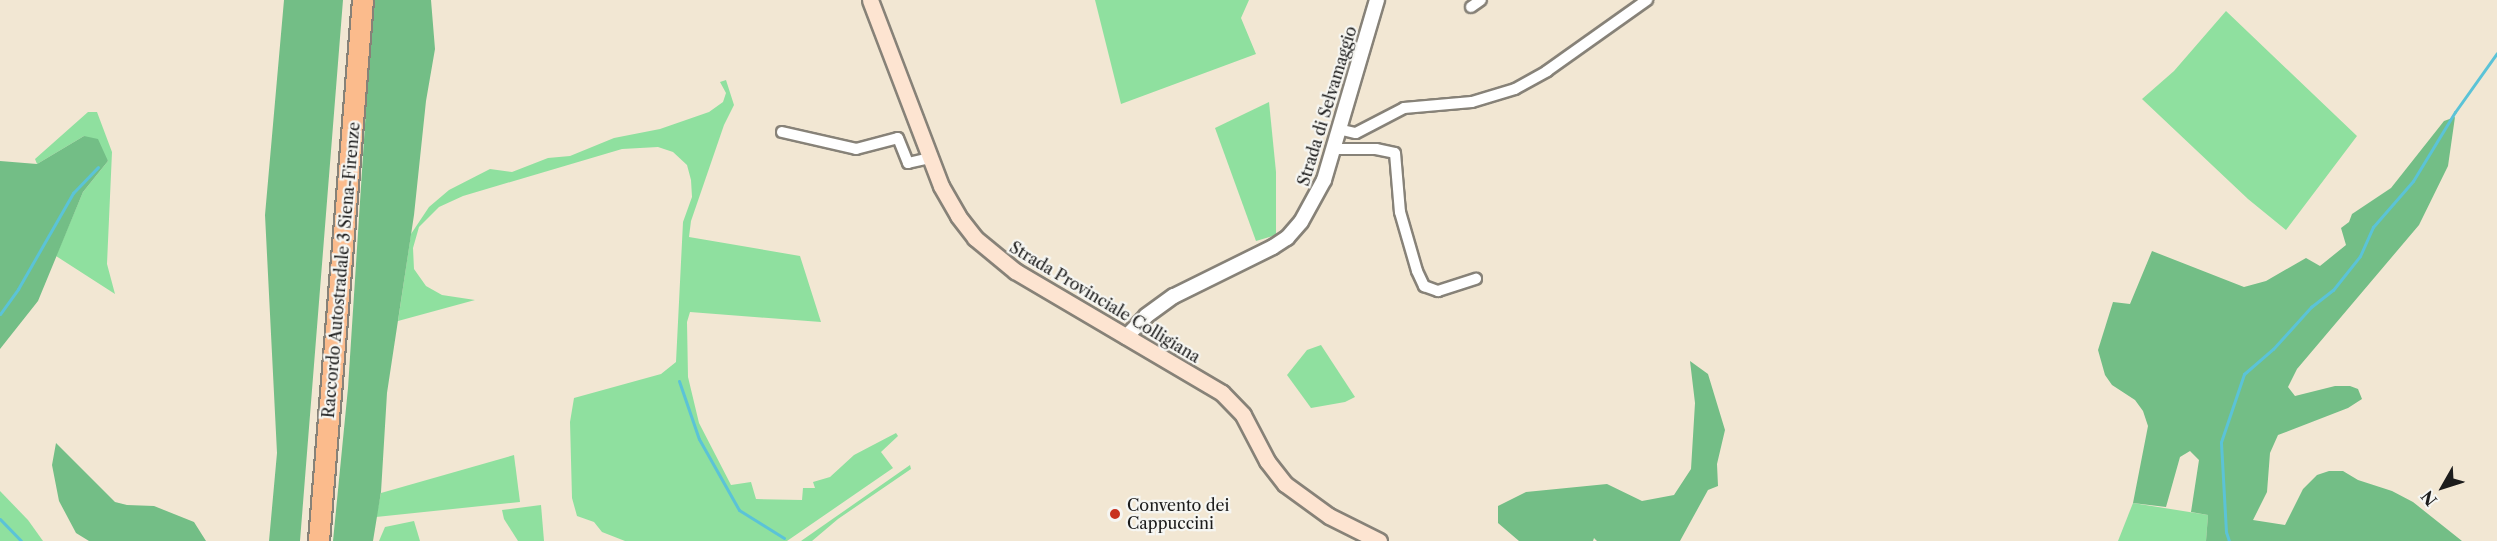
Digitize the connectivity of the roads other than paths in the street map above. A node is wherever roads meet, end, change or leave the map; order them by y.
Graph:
1 (352, 0) edge
2 (363, 0) edge
3 (870, 0) edge
4 (1377, 0) edge
5 (1481, 0) edge
6 (1647, 0) edge
7 (1471, 7) dead end
8 (1338, 129) junction
9 (782, 132) dead end
10 (1333, 149) junction
11 (929, 158) junction
12 (1476, 279) dead end
13 (1126, 337) junction
14 (309, 541) edge
15 (320, 541) edge
16 (1379, 541) edge

1 - 14 highway, Raccordo Autostradale 3 Siena-Firenze
2 - 15 highway, Raccordo Autostradale 3 Siena-Firenze
3 - 11 main road, Strada Provinciale Colligiana
4 - 8 street, Strada di Selvamaggio
5 - 7 street
6 - 8 street
8 - 10 street, Strada di Selvamaggio
9 - 11 street
10 - 12 street
10 - 13 street, Strada di Selvamaggio
11 - 13 main road, Strada Provinciale Colligiana
13 - 16 main road, Strada Provinciale Colligiana

